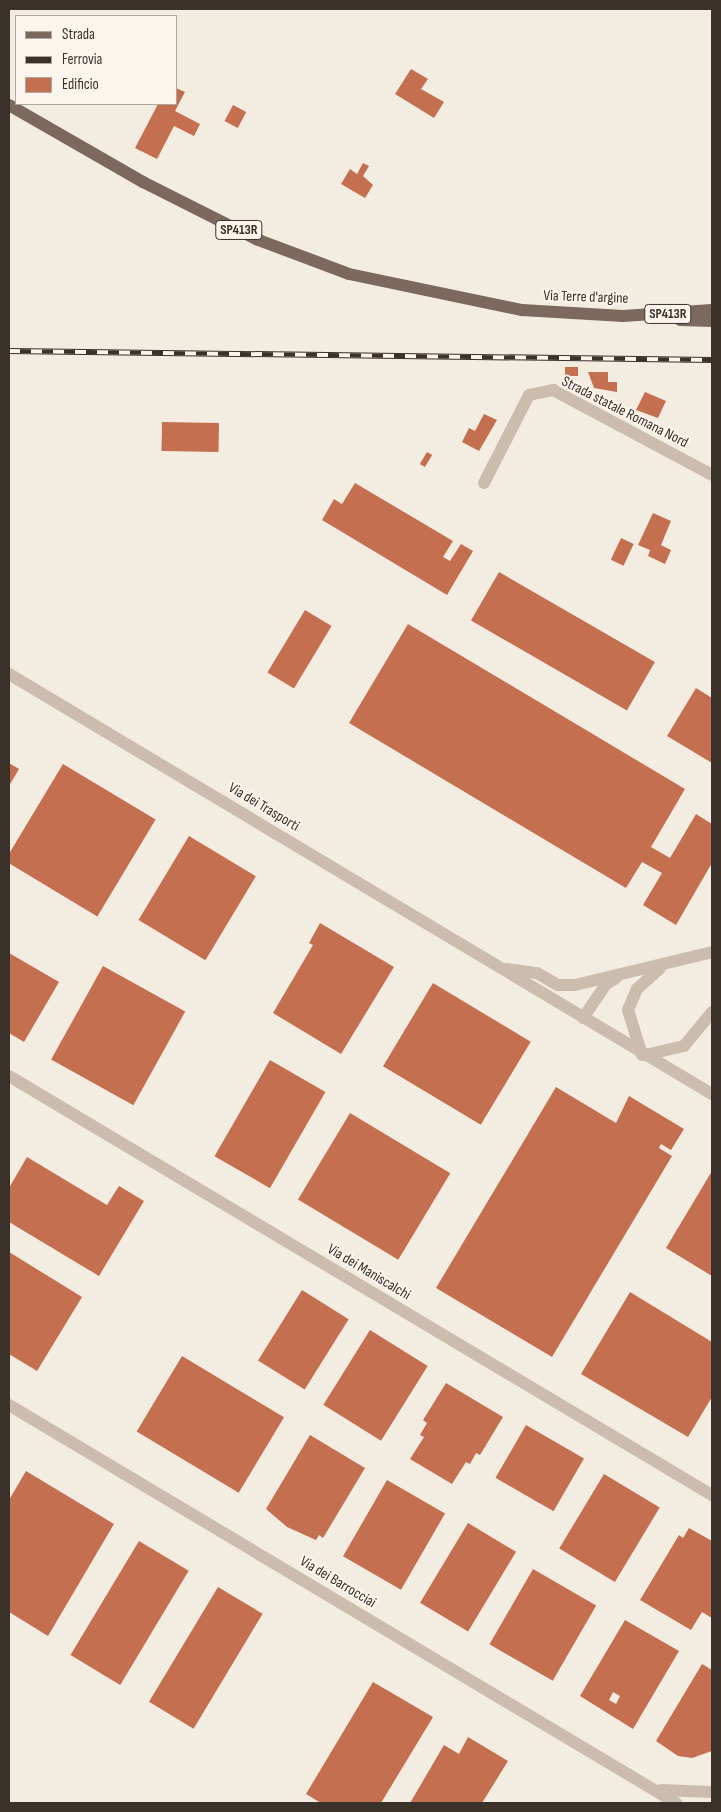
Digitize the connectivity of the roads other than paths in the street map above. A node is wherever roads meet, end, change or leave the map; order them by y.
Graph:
1 (9, 105) edge
2 (712, 310) edge
3 (623, 316) junction
4 (712, 322) edge
5 (712, 475) edge
6 (484, 483) dead end
7 (9, 674) edge
8 (712, 952) edge
9 (662, 966) junction
10 (503, 968) junction
11 (620, 976) junction
12 (712, 1012) edge
13 (583, 1018) junction
14 (642, 1054) junction
15 (9, 1076) edge
16 (712, 1094) edge
17 (9, 1405) edge
18 (712, 1495) edge
19 (650, 1788) junction
20 (712, 1792) edge
21 (676, 1803) edge

1 - 3 main road, Via Terre d'argine / SP413R
2 - 3 main road, Via Terre d'argine / SP413R
3 - 4 main road, SP413R
5 - 6 street, Strada statale Romana Nord
7 - 10 street, Via dei Trasporti
8 - 9 street, Via dei Trasporti
9 - 11 street, Via dei Trasporti
9 - 14 street, Via dei Trasporti
10 - 11 street, Via dei Trasporti
10 - 13 street, Via dei Trasporti
11 - 13 street, Via dei Trasporti
12 - 14 street
13 - 14 street, Via dei Trasporti
14 - 16 street
15 - 18 street, Via dei Maniscalchi
17 - 19 street, Via dei Barrocciai
19 - 20 street, Via dei Barrocciai
19 - 21 street, Via dei Barrocciai

